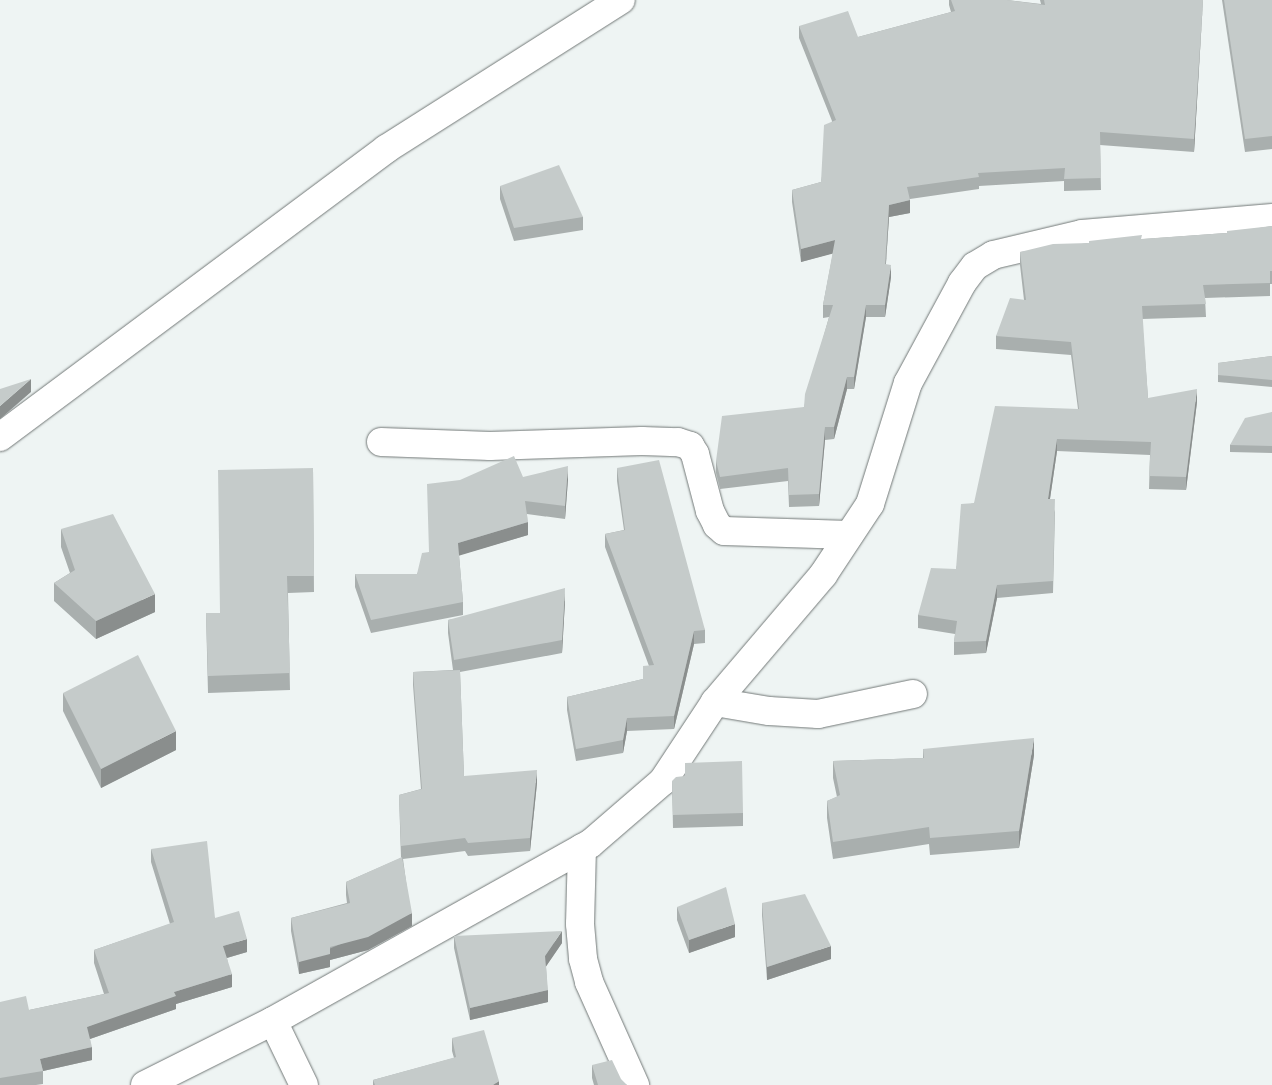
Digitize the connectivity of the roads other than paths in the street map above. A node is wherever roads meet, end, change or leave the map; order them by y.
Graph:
1 (621, 0) edge
2 (1272, 218) edge
3 (0, 437) edge
4 (381, 442) dead end
5 (849, 535) junction
6 (913, 694) dead end
7 (715, 702) junction
8 (582, 848) junction
9 (273, 1021) junction
10 (145, 1085) edge
11 (304, 1085) edge
12 (635, 1085) edge

1 - 3 street
2 - 5 street
4 - 5 street
5 - 7 street
6 - 7 street
7 - 8 street
8 - 9 street
8 - 12 street
9 - 10 street
9 - 11 street

